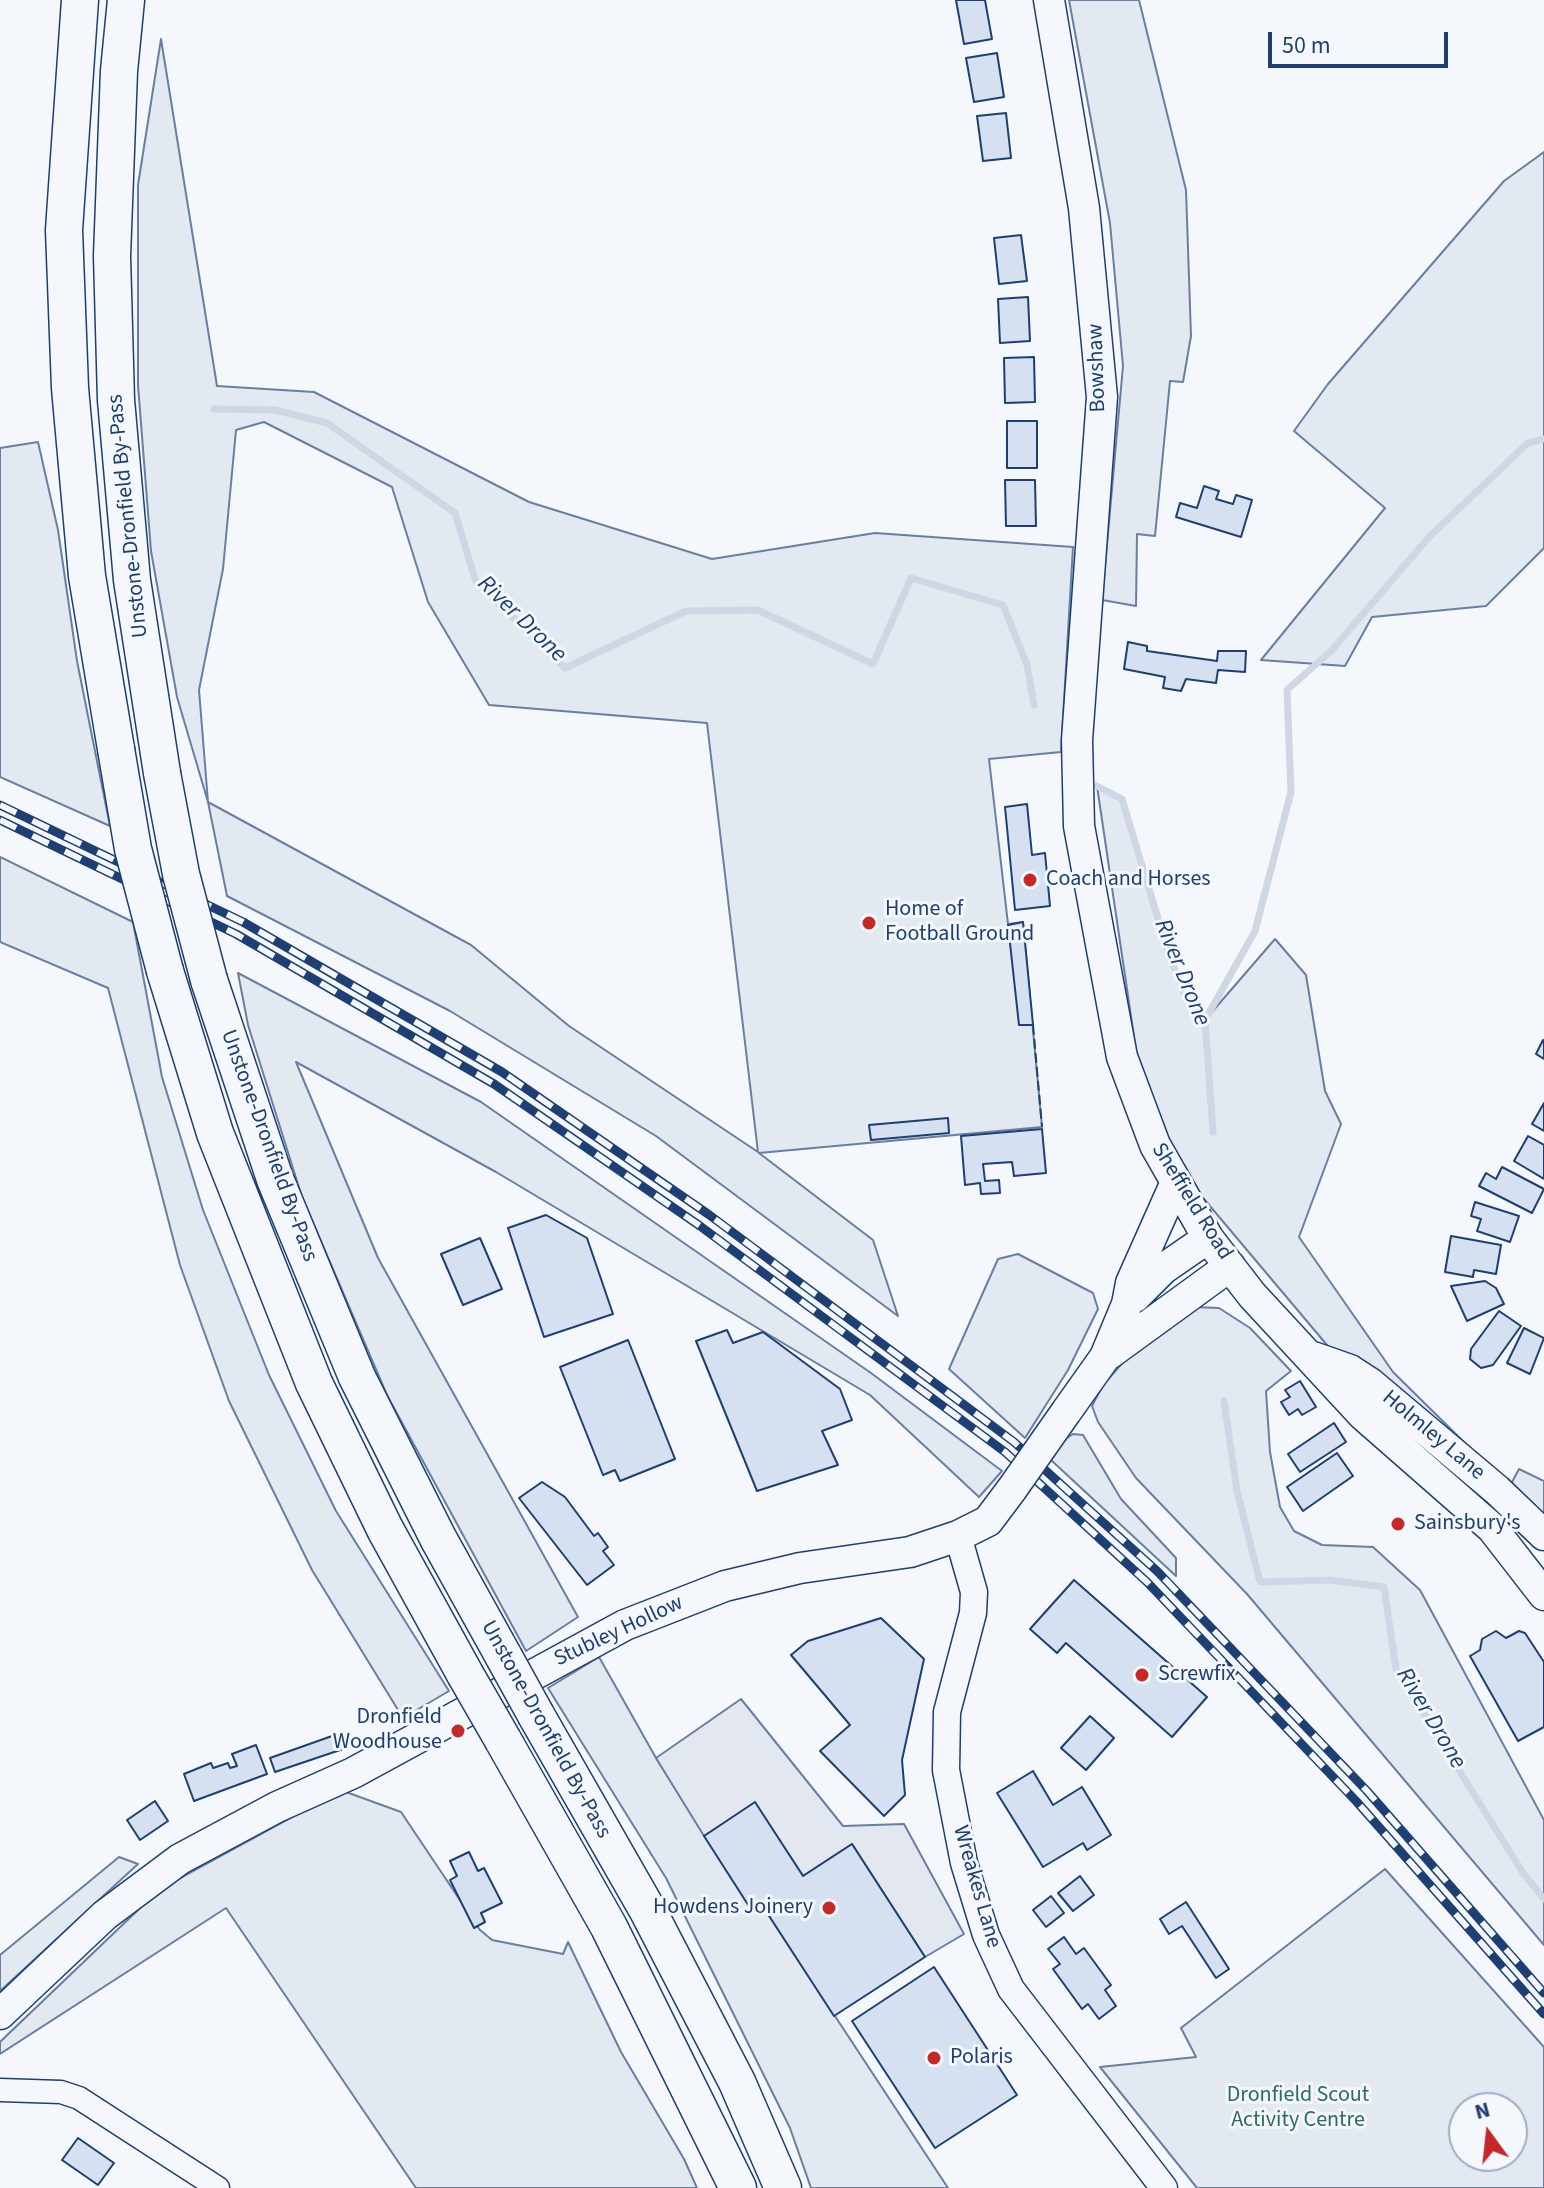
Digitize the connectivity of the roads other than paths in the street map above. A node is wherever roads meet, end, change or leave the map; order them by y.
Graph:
1 (80, 0) edge
2 (126, 0) edge
3 (1049, 0) edge
4 (1077, 740) joint
5 (1176, 1182) junction
6 (1208, 1238) junction
7 (1230, 1266) junction
8 (1127, 1304) junction
9 (1309, 1355) junction
10 (1105, 1357) junction
11 (1544, 1535) edge
12 (958, 1536) junction
13 (1544, 1595) edge
14 (0, 2014) edge
15 (0, 2090) edge
16 (218, 2188) edge
17 (738, 2188) edge
18 (783, 2188) edge
19 (1164, 2188) edge

1 - 17 highway, Unstone-Dronfield By-Pass, bridge
2 - 18 highway, Unstone-Dronfield By-Pass, bridge
3 - 4 main road, Bowshaw
4 - 5 main road, Sheffield Road
5 - 6 main road, Sheffield Road
5 - 8 main road, Stubley Hollow
6 - 7 main road, Sheffield Road
6 - 8 main road, Stubley Hollow
7 - 9 main road, Sheffield Road
7 - 10 main road, Stubley Hollow
8 - 10 main road, Stubley Hollow
9 - 11 main road, Holmley Lane
9 - 13 main road, Sheffield Road
10 - 12 main road, Stubley Hollow, bridge
12 - 14 main road, Stubley Hollow
12 - 19 street, Wreakes Lane
15 - 16 street

